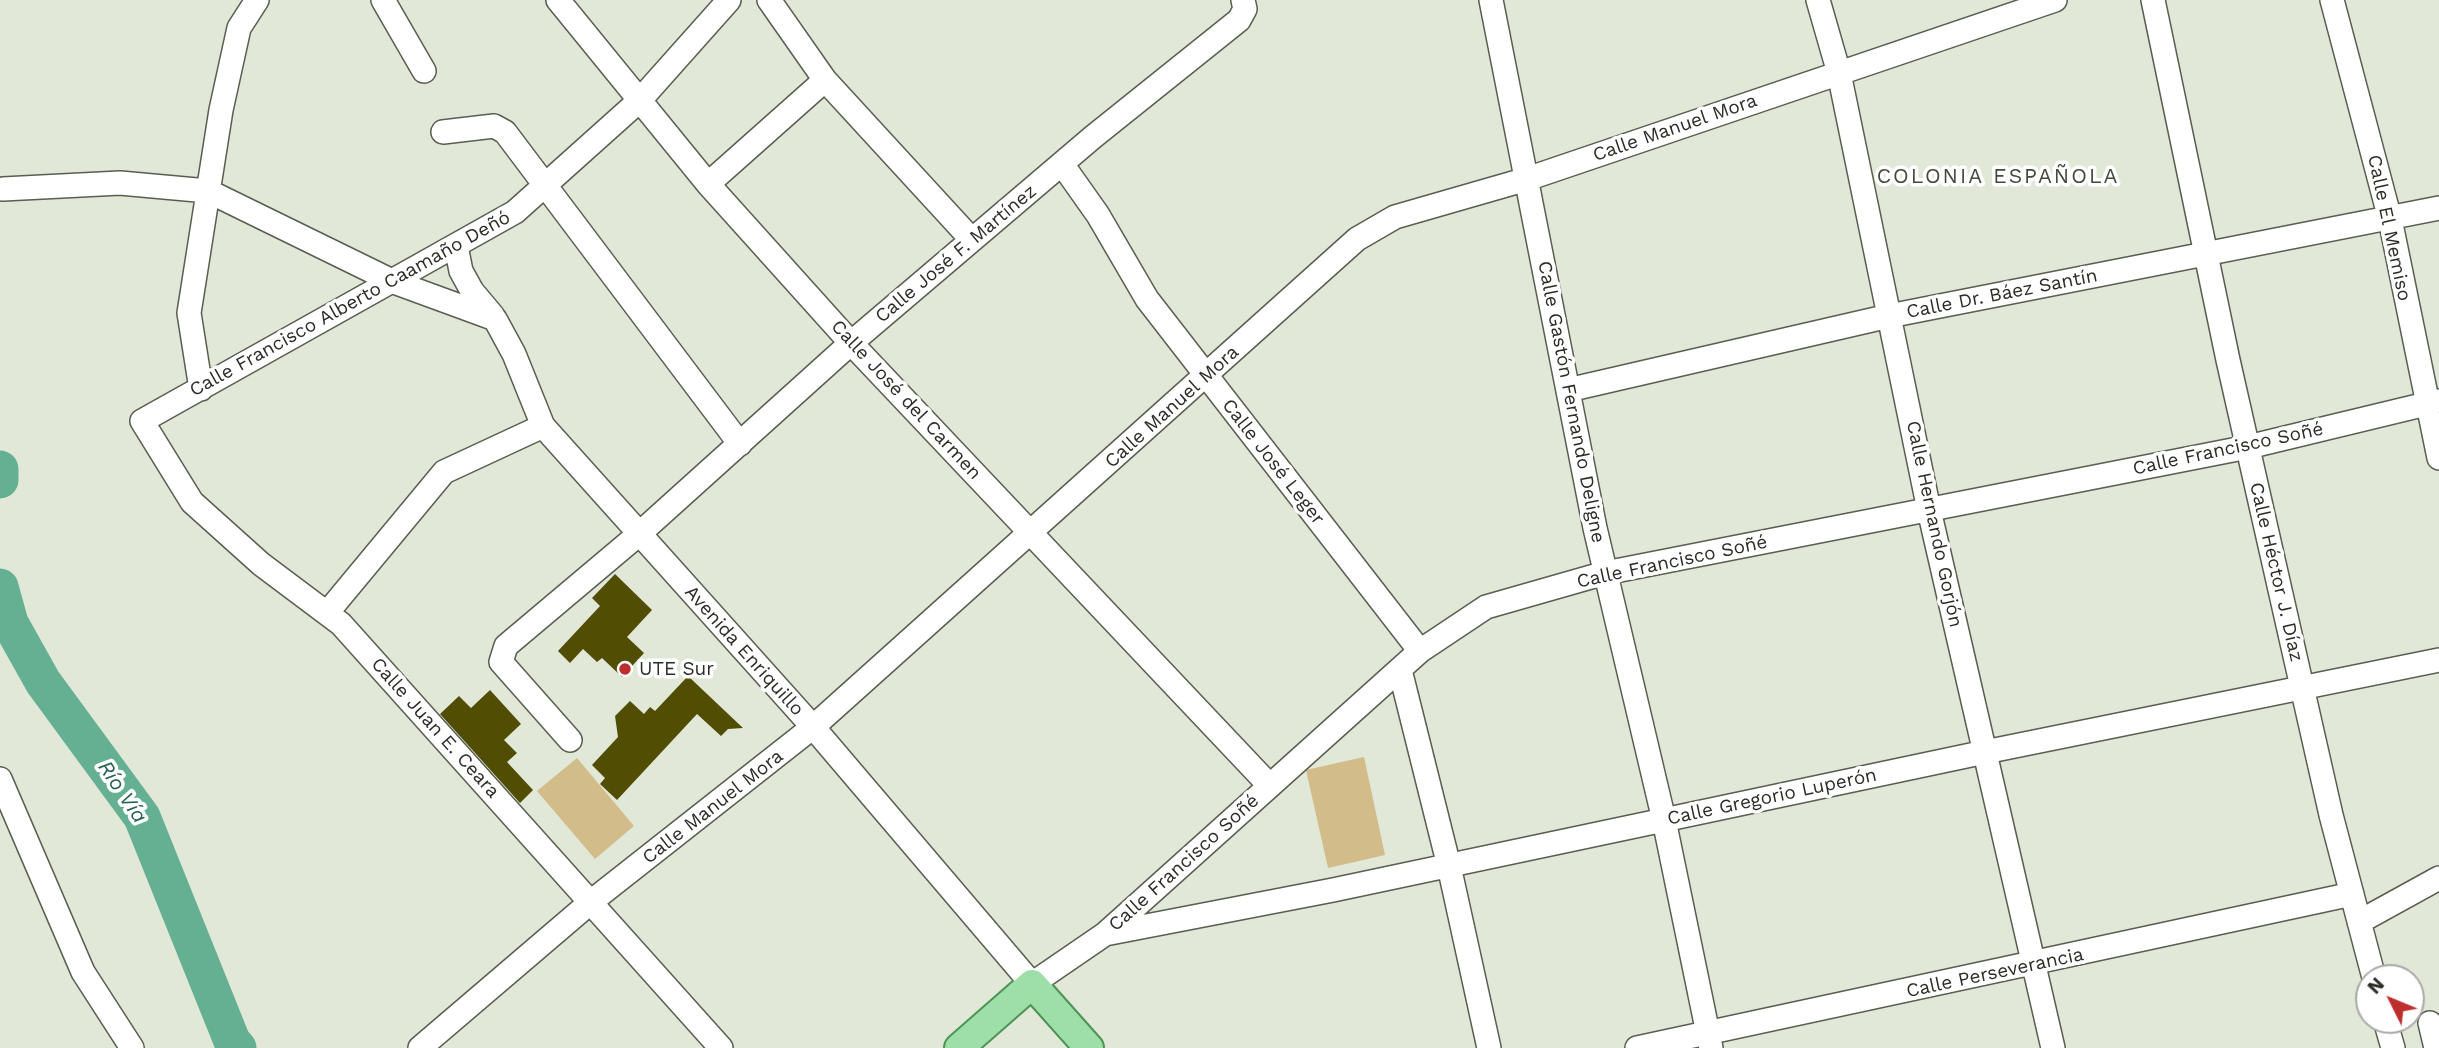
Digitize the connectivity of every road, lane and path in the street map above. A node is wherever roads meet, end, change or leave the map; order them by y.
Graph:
1 (257, 0) edge
2 (383, 0) edge
3 (558, 0) edge
4 (729, 0) edge
5 (769, 0) edge
6 (1492, 0) edge
7 (1818, 0) edge
8 (2055, 0) edge
9 (2152, 0) edge
10 (2332, 0) edge
11 (1244, 5) edge
12 (424, 71) dead end
13 (1839, 73) junction
14 (825, 80) junction
15 (640, 100) junction
16 (443, 132) dead end
17 (1062, 164) junction
18 (1527, 179) junction
19 (708, 184) junction
20 (543, 187) junction
21 (3, 189) dead end
22 (208, 191) junction
23 (2439, 208) edge
24 (2390, 219) junction
25 (972, 240) junction
26 (456, 246) junction
27 (2206, 256) junction
28 (394, 282) junction
29 (1889, 316) junction
30 (495, 319) junction
31 (851, 343) junction
32 (1205, 377) junction
33 (201, 389) junction
34 (1568, 390) junction
35 (2432, 403) edge
36 (142, 421) joint
37 (543, 426) junction
38 (740, 444) junction
39 (2248, 447) junction
40 (2439, 458) edge
41 (1929, 510) junction
42 (1032, 533) junction
43 (639, 534) junction
44 (1605, 573) junction
45 (327, 613) junction
46 (1420, 651) junction
47 (2439, 660) edge
48 (1400, 670) junction
49 (2302, 687) junction
50 (813, 727) junction
51 (570, 740) dead end
52 (1985, 752) junction
53 (0, 779) edge
54 (1270, 786) junction
55 (1664, 820) junction
56 (1449, 866) junction
57 (2439, 878) edge
58 (2351, 894) junction
59 (592, 901) junction
60 (2359, 922) junction
61 (1105, 934) junction
62 (2034, 964) junction
63 (2370, 964) edge
64 (1031, 984) junction
65 (2430, 1023) dead end
66 (1709, 1042) edge
67 (132, 1048) edge
68 (420, 1048) edge
69 (720, 1048) edge
70 (959, 1048) edge
71 (1090, 1048) edge
72 (1489, 1048) edge
73 (1637, 1048) edge
74 (2053, 1048) edge
75 (2436, 1048) edge

1 - 22 street
2 - 12 street
3 - 15 street, Calle José del Carmen
4 - 15 street, Calle Francisco Alberto Caamaño Deñó
5 - 14 street
6 - 18 street, Calle Gastón Fernando Deligne
7 - 13 street, Calle Hernando Gorjón
8 - 13 street, Calle Manuel Mora
9 - 27 street, Calle Héctor J. Díaz
10 - 24 street, Calle El Memiso
11 - 17 street, Calle José F. Martínez
13 - 18 street, Calle Manuel Mora
13 - 29 street, Calle Hernando Gorjón
14 - 19 street
14 - 25 street
15 - 19 street, Calle José del Carmen
15 - 20 street, Calle Francisco Alberto Caamaño Deñó
16 - 20 street
17 - 25 street, Calle José F. Martínez
17 - 32 street, Calle José Leger
18 - 32 street, Calle Manuel Mora
18 - 34 street, Calle Gastón Fernando Deligne
19 - 31 street, Calle José del Carmen
20 - 26 street, Calle Francisco Alberto Caamaño Deñó
20 - 38 street
21 - 22 street
22 - 28 street
22 - 33 street
23 - 24 street, Calle Dr. Báez Santín
24 - 27 street, Calle Dr. Báez Santín
24 - 35 street, Calle El Memiso
25 - 31 street, Calle José F. Martínez
26 - 28 street, Calle Francisco Alberto Caamaño Deñó
26 - 30 street, Avenida Enriquillo
27 - 29 street, Calle Dr. Báez Santín
27 - 39 street, Calle Héctor J. Díaz
28 - 30 street
28 - 33 street, Calle Francisco Alberto Caamaño Deñó
29 - 34 street, Calle Dr. Báez Santín
29 - 41 street, Calle Hernando Gorjón
30 - 37 street, Avenida Enriquillo
31 - 38 street, Calle José F. Martínez
31 - 42 street, Calle José del Carmen
32 - 42 street, Calle Manuel Mora
32 - 46 street, Calle José Leger
33 - 36 street, Calle Francisco Alberto Caamaño Deñó
34 - 44 street, Calle Gastón Fernando Deligne
35 - 39 street, Calle Francisco Soñé
35 - 40 street, Calle El Memiso
36 - 45 street, Calle Juan E. Ceara
37 - 43 street, Avenida Enriquillo
37 - 45 street
38 - 43 street, Calle José F. Martínez
39 - 41 street, Calle Francisco Soñé
39 - 49 street, Calle Héctor J. Díaz
41 - 44 street, Calle Francisco Soñé
41 - 52 street, Calle Hernando Gorjón
42 - 50 street, Calle Manuel Mora
42 - 54 street, Calle José del Carmen
43 - 50 street, Avenida Enriquillo
43 - 51 street, Calle José F. Martínez
44 - 46 street, Calle Francisco Soñé
44 - 55 street, Calle Gastón Fernando Deligne
45 - 59 street, Calle Juan E. Ceara
46 - 48 street, Calle Francisco Soñé
47 - 49 street, Calle Gregorio Luperón
48 - 54 street, Calle Francisco Soñé
48 - 56 street
49 - 52 street, Calle Gregorio Luperón
49 - 58 street, Calle Héctor J. Díaz
50 - 59 street, Calle Manuel Mora
50 - 64 street, Avenida Enriquillo
52 - 55 street, Calle Gregorio Luperón
52 - 62 street, Calle Hernando Gorjón
53 - 67 street
54 - 61 street, Calle Francisco Soñé
55 - 56 street, Calle Gregorio Luperón
55 - 66 street, Calle Gastón Fernando Deligne
56 - 61 street, Calle Gregorio Luperón
56 - 72 street
57 - 60 street
58 - 60 street, Calle Héctor J. Díaz
58 - 62 street, Calle Perseverancia
59 - 68 street, Calle Manuel Mora
59 - 69 street, Calle Juan E. Ceara
60 - 63 street, Calle Héctor J. Díaz
61 - 64 street, Calle Francisco Soñé
62 - 66 street, Calle Perseverancia
62 - 74 street, Calle Hernando Gorjón
64 - 70 main road
64 - 71 main road, Avenida Enriquillo
65 - 75 street
66 - 73 street, Calle Perseverancia

